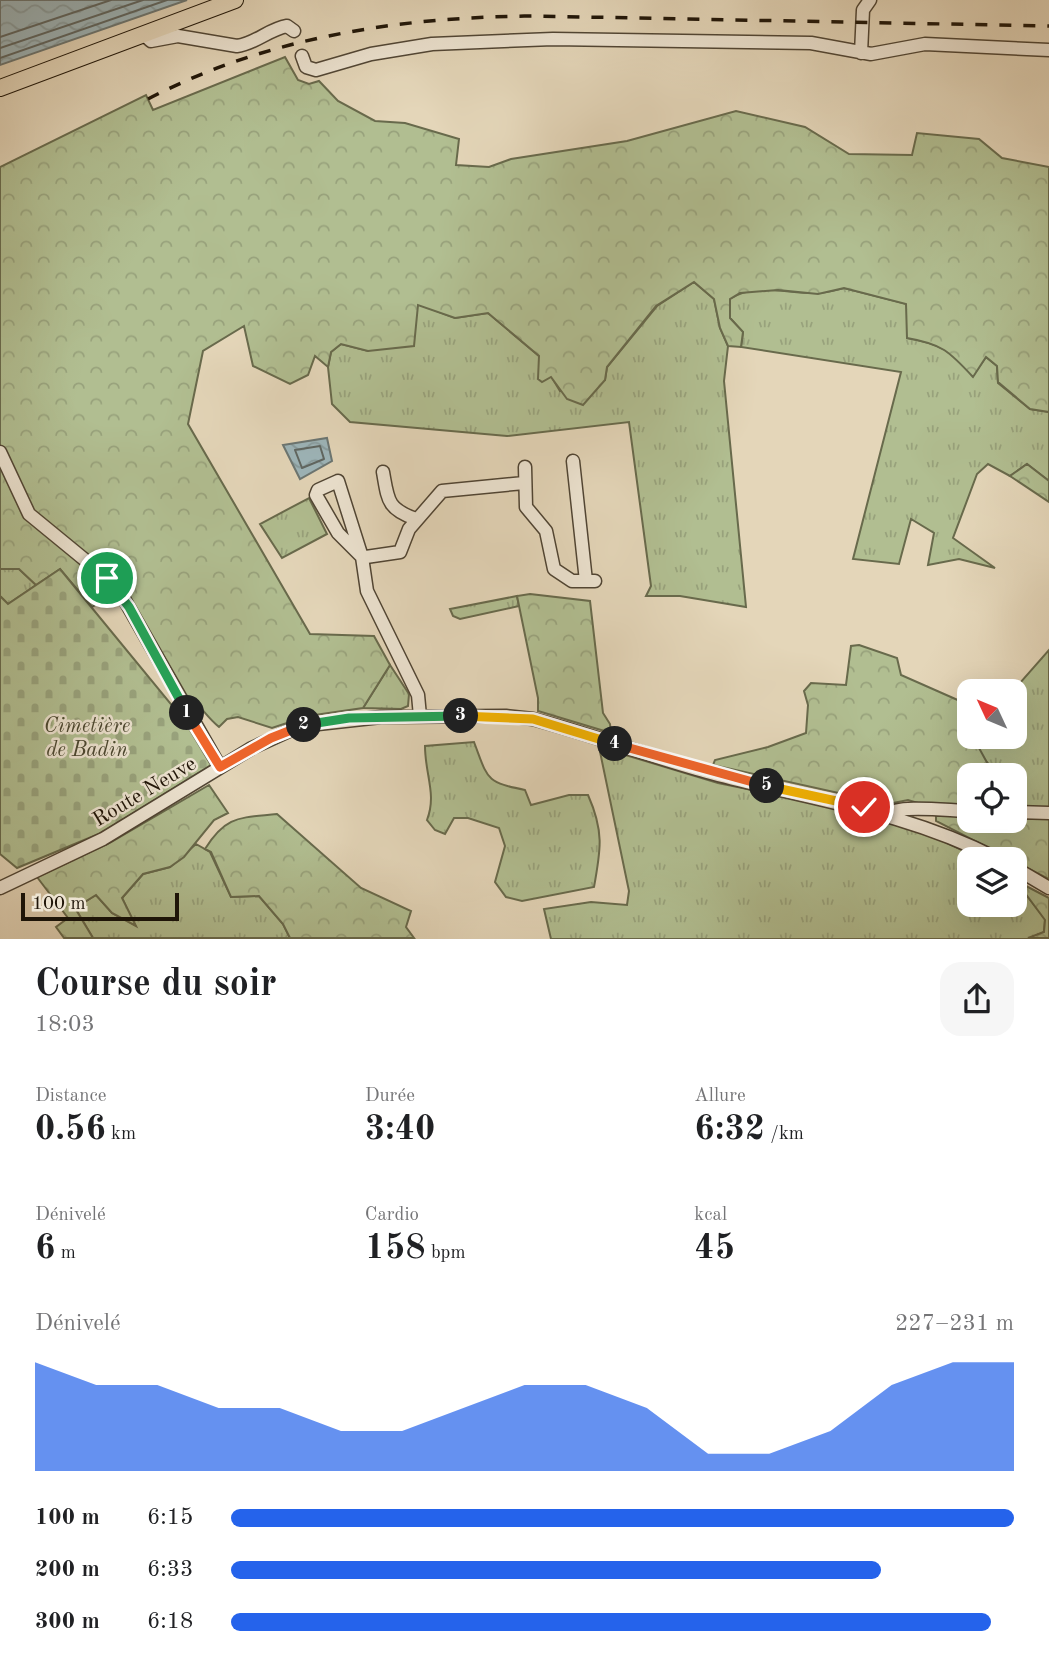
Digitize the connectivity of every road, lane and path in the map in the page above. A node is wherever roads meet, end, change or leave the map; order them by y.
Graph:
1 (235, 0) edge
2 (870, 0) edge
3 (294, 31) dead end
4 (143, 34) junction
5 (1049, 50) edge
6 (861, 53) junction
7 (302, 56) dead end
8 (0, 88) edge
9 (0, 452) edge
10 (573, 461) dead end
11 (525, 467) dead end
12 (383, 472) dead end
13 (524, 483) junction
14 (416, 519) junction
15 (364, 557) junction
16 (420, 716) junction
17 (220, 767) junction
18 (957, 811) edge
19 (1027, 812) edge
20 (1049, 813) edge
21 (888, 814) junction
22 (974, 847) edge
23 (1027, 875) edge
24 (3, 882) edge
25 (1049, 888) edge

1 - 4 main road
2 - 6 street
3 - 4 street
4 - 8 main road
5 - 6 street
6 - 7 street
9 - 17 street
10 - 13 street
11 - 13 street
12 - 14 street
13 - 14 street
14 - 15 street
15 - 15 street
15 - 16 street
16 - 17 street, Route Neuve
16 - 21 street, Route Neuve
17 - 24 street, Route Neuve
18 - 21 street
19 - 20 street
21 - 22 street, Route Neuve
23 - 25 street

